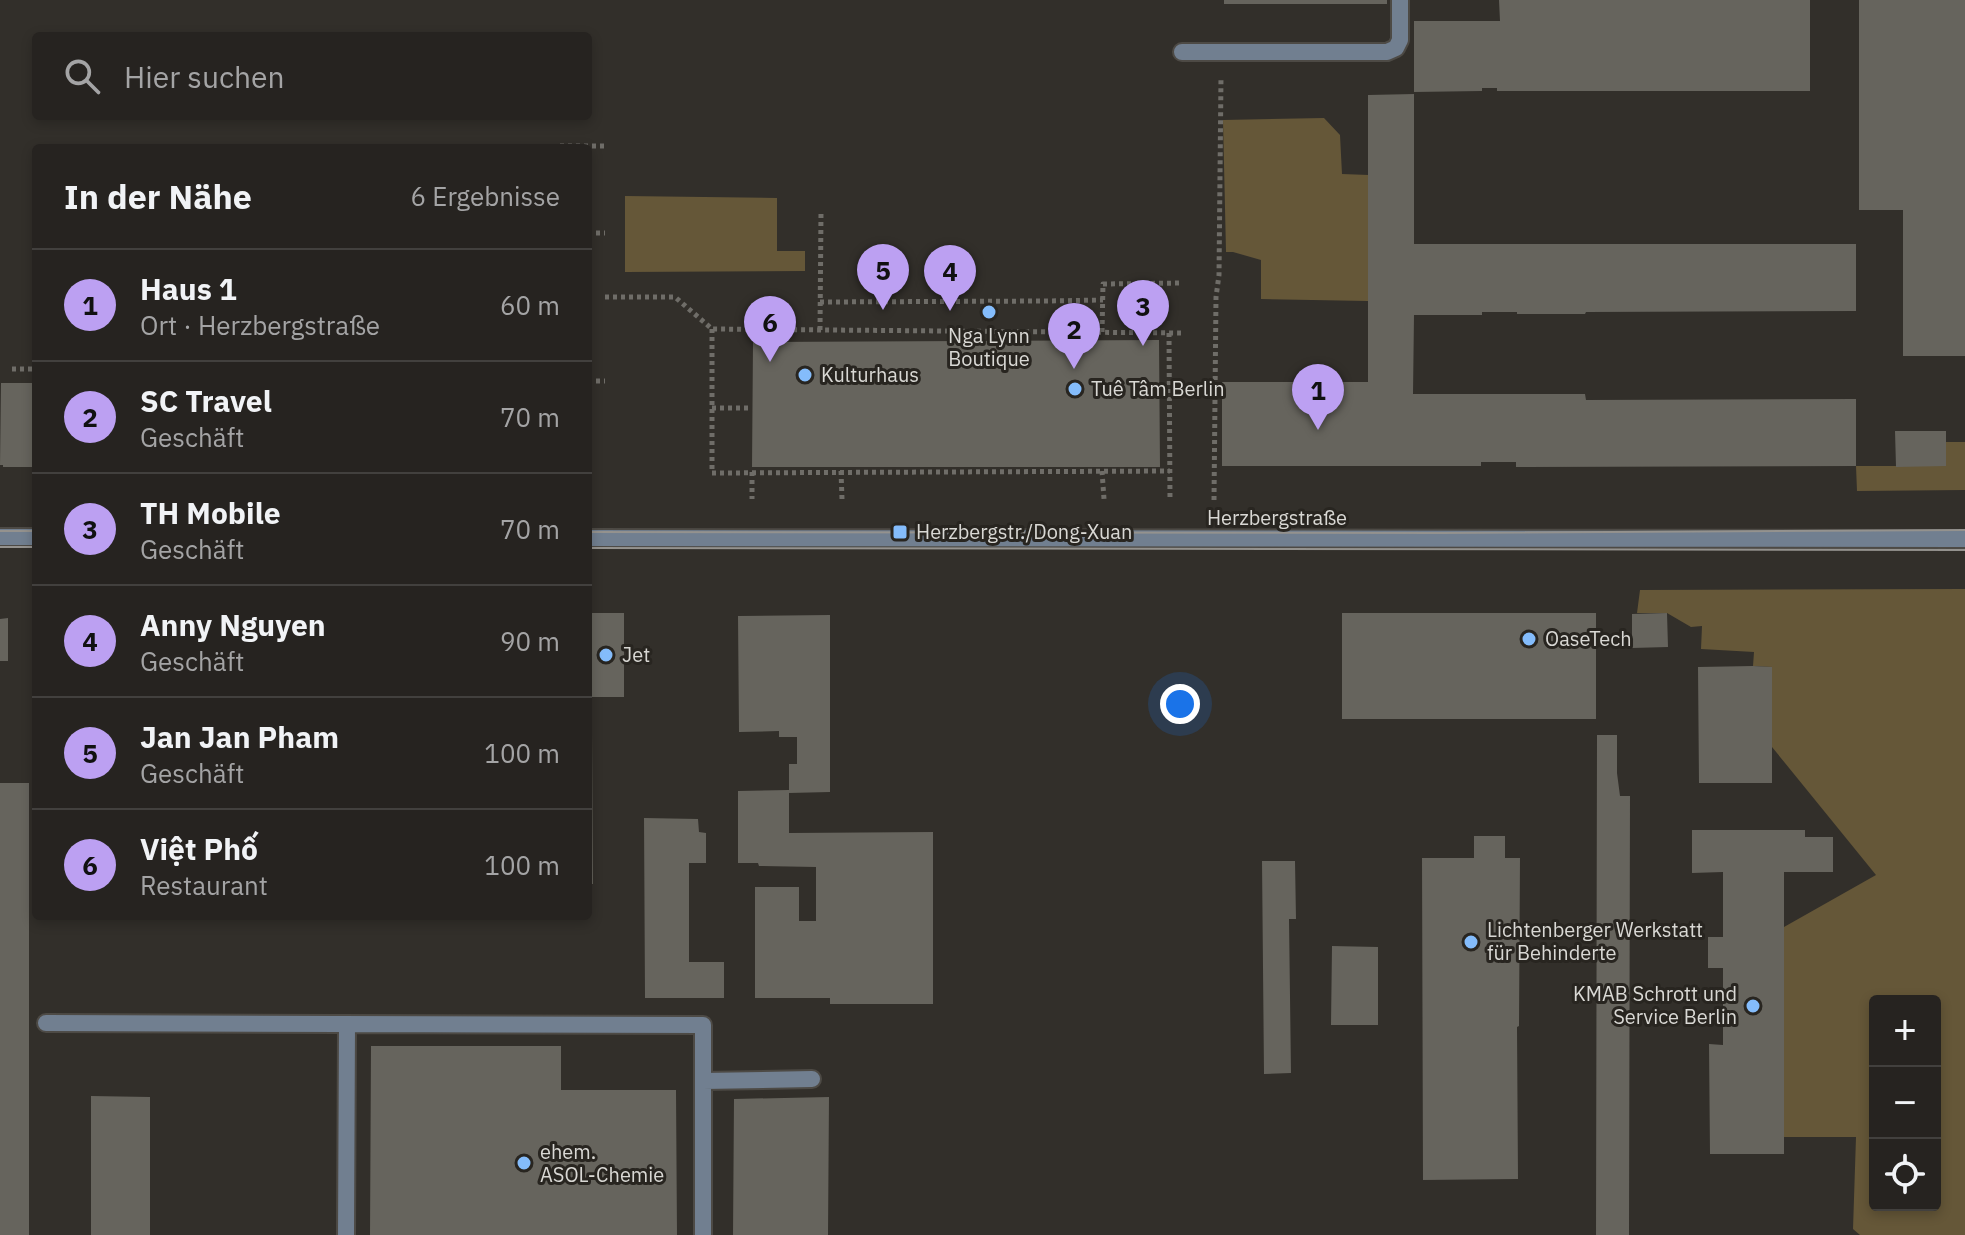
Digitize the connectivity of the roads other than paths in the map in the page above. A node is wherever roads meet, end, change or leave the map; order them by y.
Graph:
1 (1400, 0) edge
2 (1182, 52) dead end
3 (0, 537) edge
4 (32, 537) edge
5 (592, 538) edge
6 (1965, 539) edge
7 (46, 1023) dead end
8 (347, 1024) junction
9 (812, 1079) dead end
10 (703, 1081) junction
11 (346, 1235) edge
12 (703, 1235) edge

1 - 2 street
3 - 4 street
5 - 6 street, Herzbergstraße
7 - 8 street
8 - 10 street
8 - 11 street
9 - 10 street
10 - 12 street

